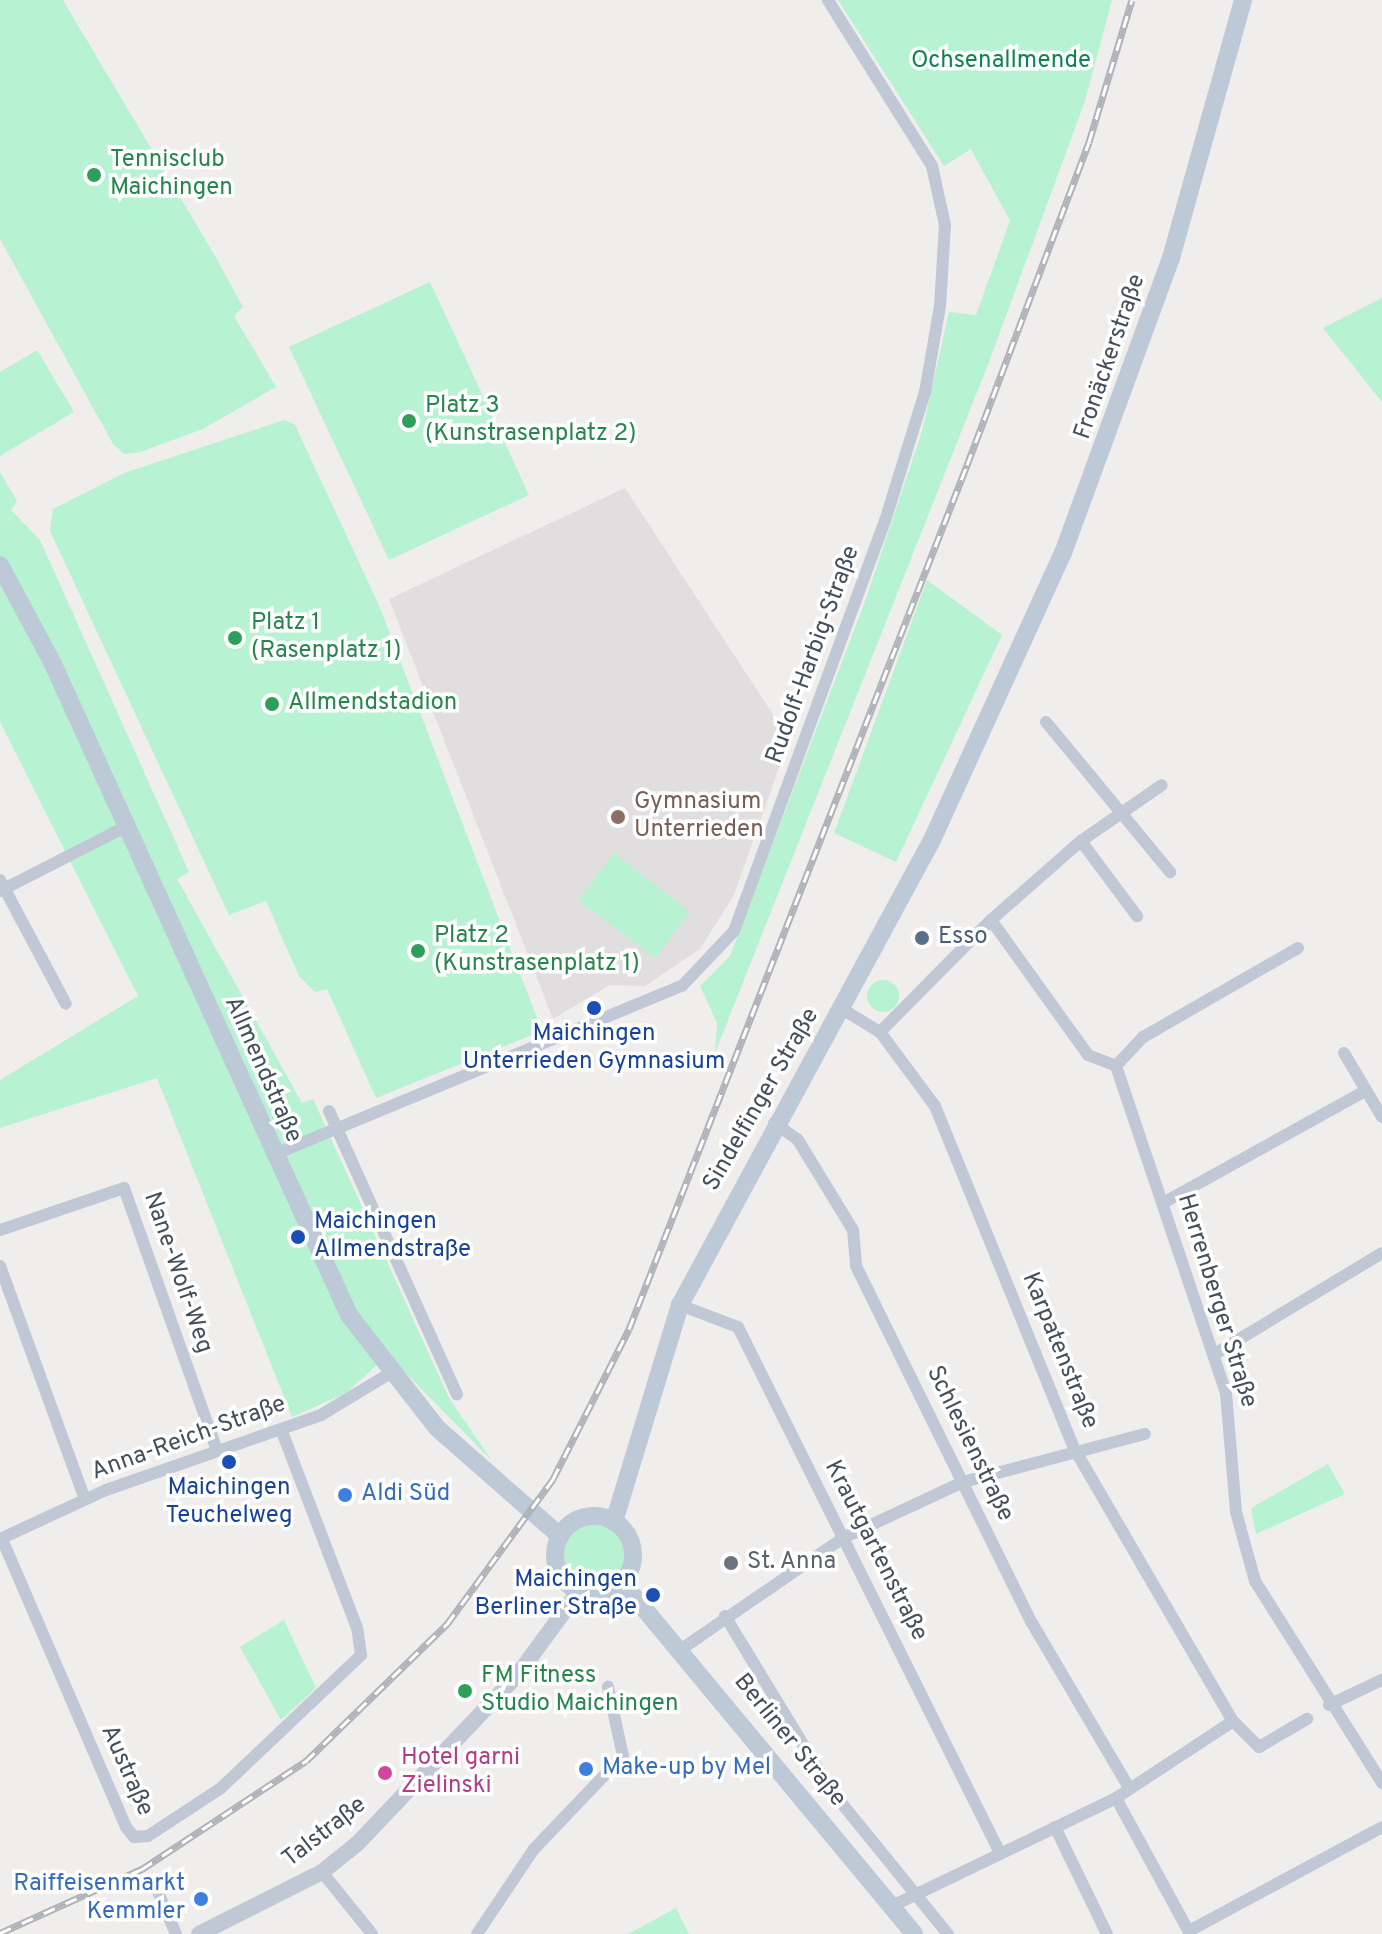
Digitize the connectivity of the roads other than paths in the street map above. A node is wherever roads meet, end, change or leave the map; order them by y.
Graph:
1 (828, 0) edge
2 (1243, 0) edge
3 (0, 565) edge
4 (989, 717) joint
5 (1046, 722) dead end
6 (1162, 785) dead end
7 (1123, 812) junction
8 (127, 826) junction
9 (1081, 841) junction
10 (1170, 872) dead end
11 (1, 886) edge
12 (1137, 916) dead end
13 (991, 920) junction
14 (1298, 948) dead end
15 (66, 1004) dead end
16 (842, 1009) junction
17 (880, 1032) junction
18 (1344, 1053) dead end
19 (1116, 1066) junction
20 (1363, 1092) junction
21 (329, 1111) dead end
22 (1382, 1117) edge
23 (774, 1123) junction
24 (339, 1129) junction
25 (273, 1155) junction
26 (1163, 1203) junction
27 (0, 1230) edge
28 (1382, 1253) edge
29 (0, 1266) edge
30 (680, 1305) junction
31 (1213, 1355) junction
32 (389, 1374) junction
33 (457, 1394) dead end
34 (281, 1429) junction
35 (1145, 1434) dead end
36 (1075, 1450) junction
37 (217, 1451) junction
38 (963, 1482) junction
39 (85, 1499) junction
40 (614, 1522) junction
41 (560, 1536) junction
42 (843, 1538) junction
43 (1, 1539) edge
44 (622, 1582) junction
45 (579, 1591) junction
46 (725, 1616) junction
47 (683, 1648) junction
48 (1382, 1680) edge
49 (608, 1687) dead end
50 (1329, 1705) junction
51 (1307, 1719) dead end
52 (1233, 1721) junction
53 (1382, 1783) edge
54 (1129, 1788) junction
55 (1116, 1798) junction
56 (1055, 1827) junction
57 (1382, 1827) edge
58 (999, 1851) junction
59 (322, 1872) junction
60 (155, 1885) dead end
61 (914, 1893) junction
62 (892, 1906) junction
63 (1190, 1933) edge
64 (176, 1934) edge
65 (199, 1934) edge
66 (372, 1934) edge
67 (477, 1934) edge
68 (914, 1934) edge
69 (948, 1934) edge
70 (1107, 1934) edge

1 - 24 street, Rudolf-Harbig-Straße
2 - 4 main road, Fronäckerstraße
3 - 8 main road, Allmendstraße
4 - 16 main road, Sindelfinger Straße
5 - 7 street
6 - 7 street
7 - 9 street
7 - 10 street
8 - 11 street
8 - 25 main road, Allmendstraße
9 - 12 street
9 - 13 street
11 - 15 street
13 - 17 street
13 - 19 street
14 - 19 street
16 - 17 street, Karpatenstraße
16 - 23 main road, Sindelfinger Straße
17 - 36 street, Karpatenstraße
18 - 20 street
19 - 26 street, Herrenberger Straße
20 - 22 street
20 - 26 street
21 - 24 street
23 - 30 main road, Sindelfinger Straße
23 - 38 street, Schlesienstraße
24 - 25 street, Rudolf-Harbig-Straße
24 - 33 street
25 - 32 main road, Allmendstraße
26 - 31 street, Herrenberger Straße
27 - 37 street, Nane-Wolf-Weg
28 - 31 street
29 - 39 street
30 - 40 main road, Sindelfinger Straße
30 - 42 street, Krautgartenstraße
31 - 50 street, Herrenberger Straße
32 - 34 street, Anna-Reich-Straße
32 - 41 main road, Allmendstraße
34 - 37 street, Anna-Reich-Straße
34 - 43 street, Austraße
35 - 36 street
36 - 38 street
36 - 52 street, Karpatenstraße
37 - 39 street, Anna-Reich-Straße
38 - 42 street
38 - 54 street, Schlesienstraße
39 - 43 street, Anna-Reich-Straße
40 - 41 main road
40 - 44 main road
41 - 45 main road
42 - 46 street
42 - 58 street, Krautgartenstraße
44 - 45 main road
44 - 47 main road, Berliner Straße
45 - 59 street, Talstraße
46 - 47 street
46 - 61 street
47 - 62 main road, Berliner Straße
48 - 50 street
49 - 67 street
50 - 53 street, Herrenberger Straße
51 - 52 street, Karpatenstraße
52 - 54 street
54 - 55 street
55 - 56 street
55 - 63 street
56 - 58 street
56 - 70 street
57 - 63 street
58 - 61 street
59 - 65 street, Talstraße
59 - 66 street
60 - 64 street
61 - 62 street
61 - 69 street
62 - 68 main road, Berliner Straße

